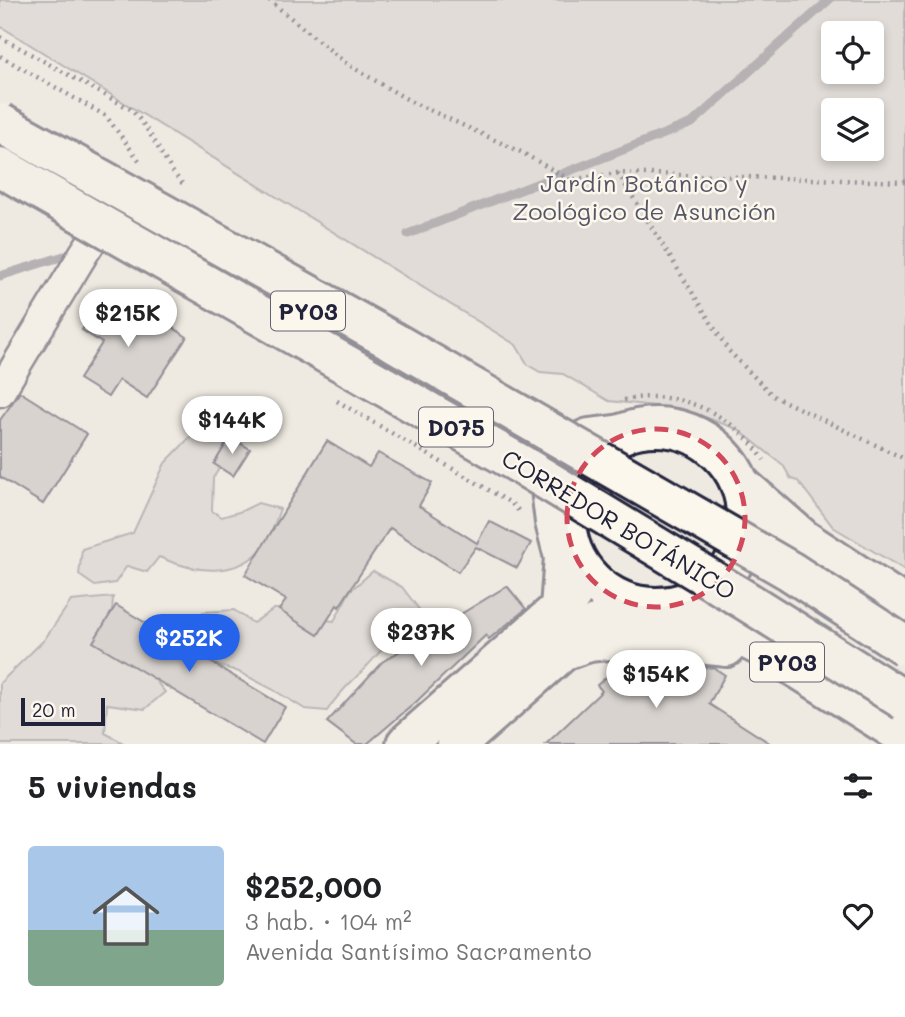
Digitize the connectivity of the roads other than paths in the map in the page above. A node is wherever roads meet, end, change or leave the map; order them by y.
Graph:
1 (0, 123) edge
2 (0, 139) edge
3 (0, 155) edge
4 (0, 167) edge
5 (109, 215) junction
6 (0, 392) edge
7 (623, 416) junction
8 (753, 472) junction
9 (554, 529) junction
10 (905, 606) edge
11 (654, 607) junction
12 (905, 646) edge
13 (770, 651) junction
14 (559, 653) junction
15 (905, 701) edge
16 (905, 736) edge
17 (406, 744) edge
18 (457, 744) edge

1 - 12 main road, CORREDOR BOTÁNICO / D075, bridge
2 - 7 main road, PY03
3 - 5 main road, PY03
4 - 15 main road, CORREDOR BOTÁNICO / D075, bridge
5 - 6 street
5 - 9 main road, PY03
7 - 8 main road, PY03
7 - 9 main road, PY03
8 - 10 main road, PY03
8 - 11 main road, PY03
9 - 11 main road, PY03
9 - 17 main road
11 - 13 main road, PY03
11 - 14 main road
13 - 14 main road
13 - 16 main road, PY03
14 - 18 main road

